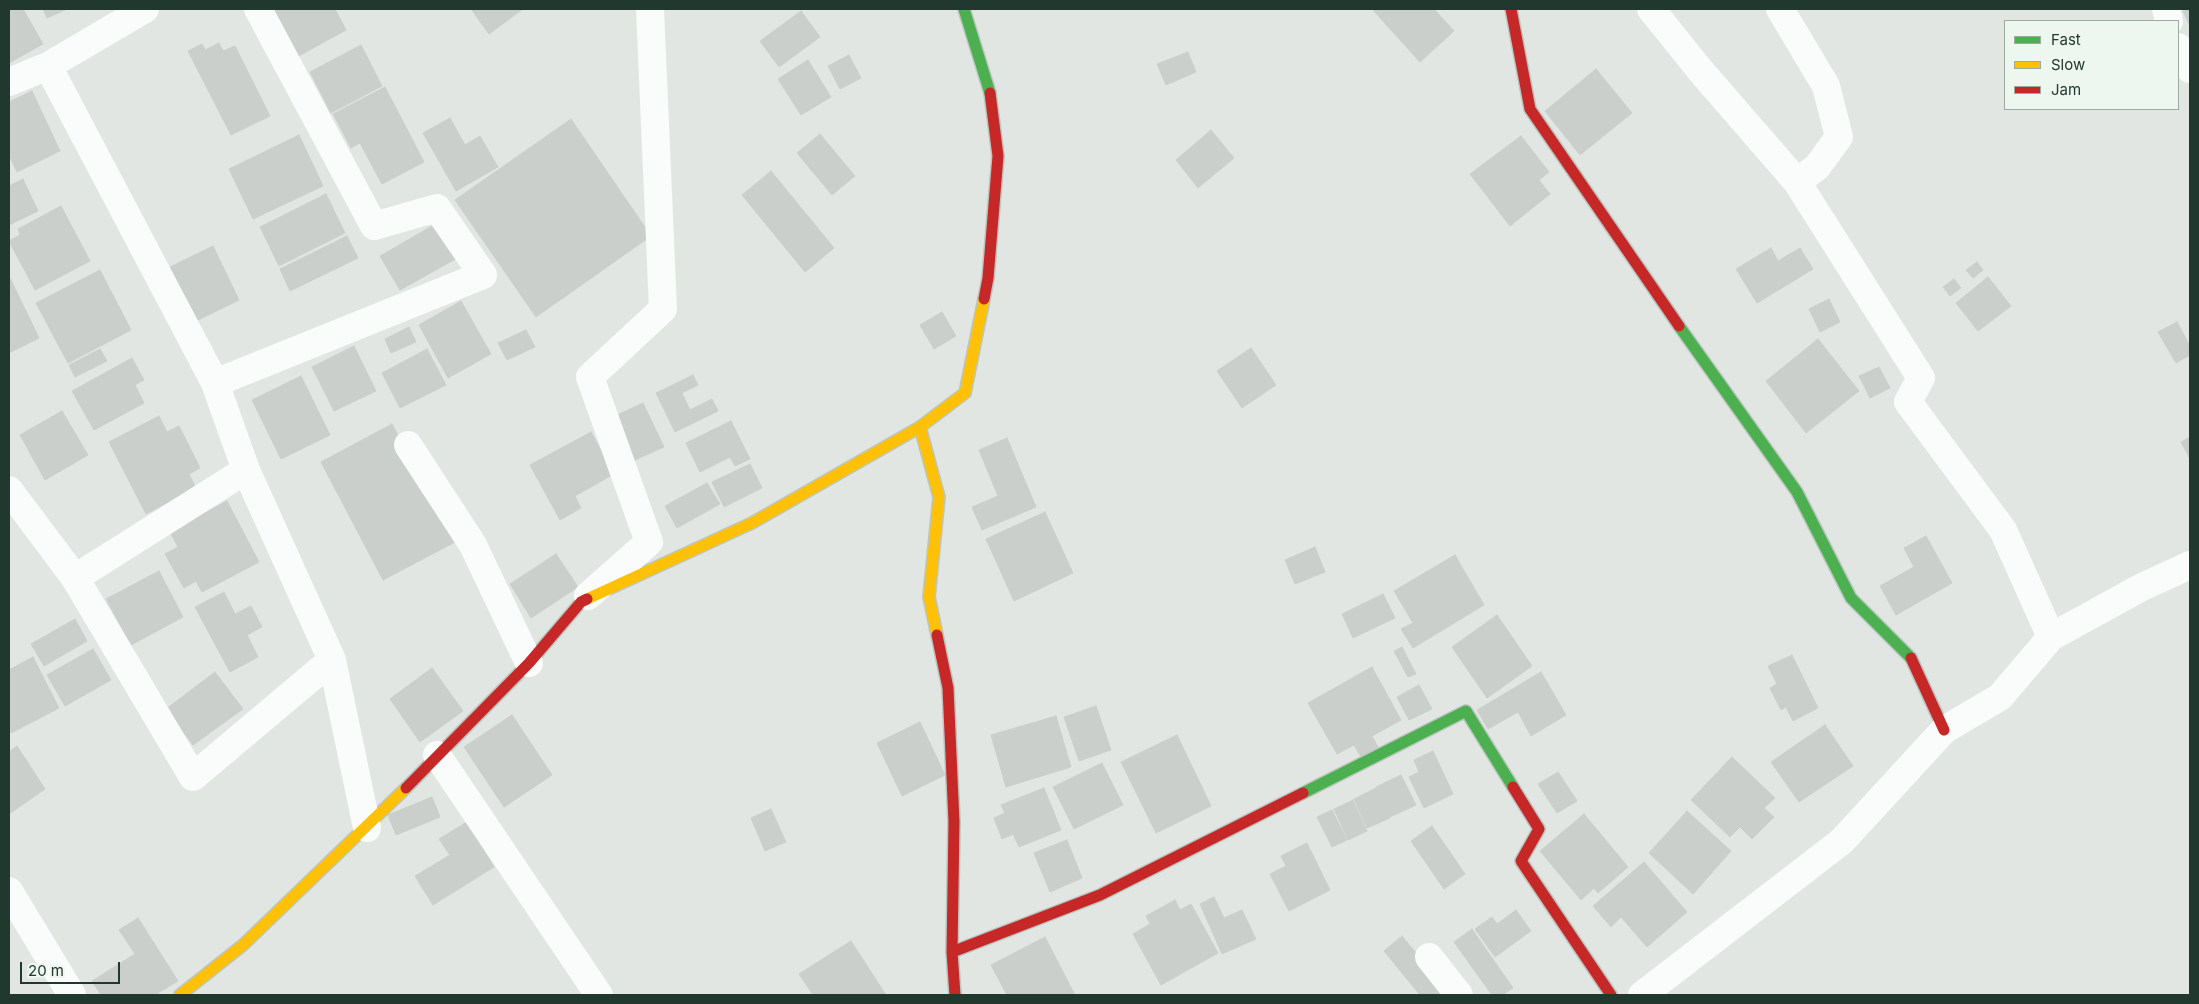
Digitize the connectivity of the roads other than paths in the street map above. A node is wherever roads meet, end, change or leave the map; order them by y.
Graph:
1 (145, 9) edge
2 (258, 9) edge
3 (650, 9) edge
4 (964, 9) edge
5 (1511, 9) edge
6 (1651, 9) edge
7 (1780, 9) edge
8 (2179, 49) edge
9 (48, 66) junction
10 (2190, 68) edge
11 (9, 82) edge
12 (1797, 182) junction
13 (215, 383) junction
14 (920, 427) junction
15 (408, 446) dead end
16 (246, 470) junction
17 (9, 490) edge
18 (2190, 565) edge
19 (75, 578) junction
20 (581, 602) junction
21 (2051, 637) junction
22 (332, 660) junction
23 (529, 663) junction
24 (1944, 730) junction
25 (437, 755) junction
26 (367, 828) junction
27 (9, 891) edge
28 (952, 952) junction
29 (1429, 957) dead end
30 (72, 995) edge
31 (180, 995) edge
32 (599, 995) edge
33 (955, 995) edge
34 (1459, 995) edge
35 (1611, 995) edge
36 (1642, 995) edge

1 - 9 street
2 - 13 street
3 - 20 street
4 - 14 street
5 - 24 street
6 - 12 street
7 - 12 street
8 - 10 street
9 - 11 street
9 - 13 street
12 - 21 street
13 - 16 street
14 - 20 street
14 - 28 street
15 - 23 street
16 - 19 street
16 - 22 street
17 - 19 street
18 - 21 street
19 - 22 street
20 - 23 street
21 - 24 street
22 - 26 street
23 - 25 street
24 - 36 street
25 - 26 street
25 - 32 street
26 - 31 street
27 - 30 street
28 - 33 street
28 - 35 street
29 - 34 street

